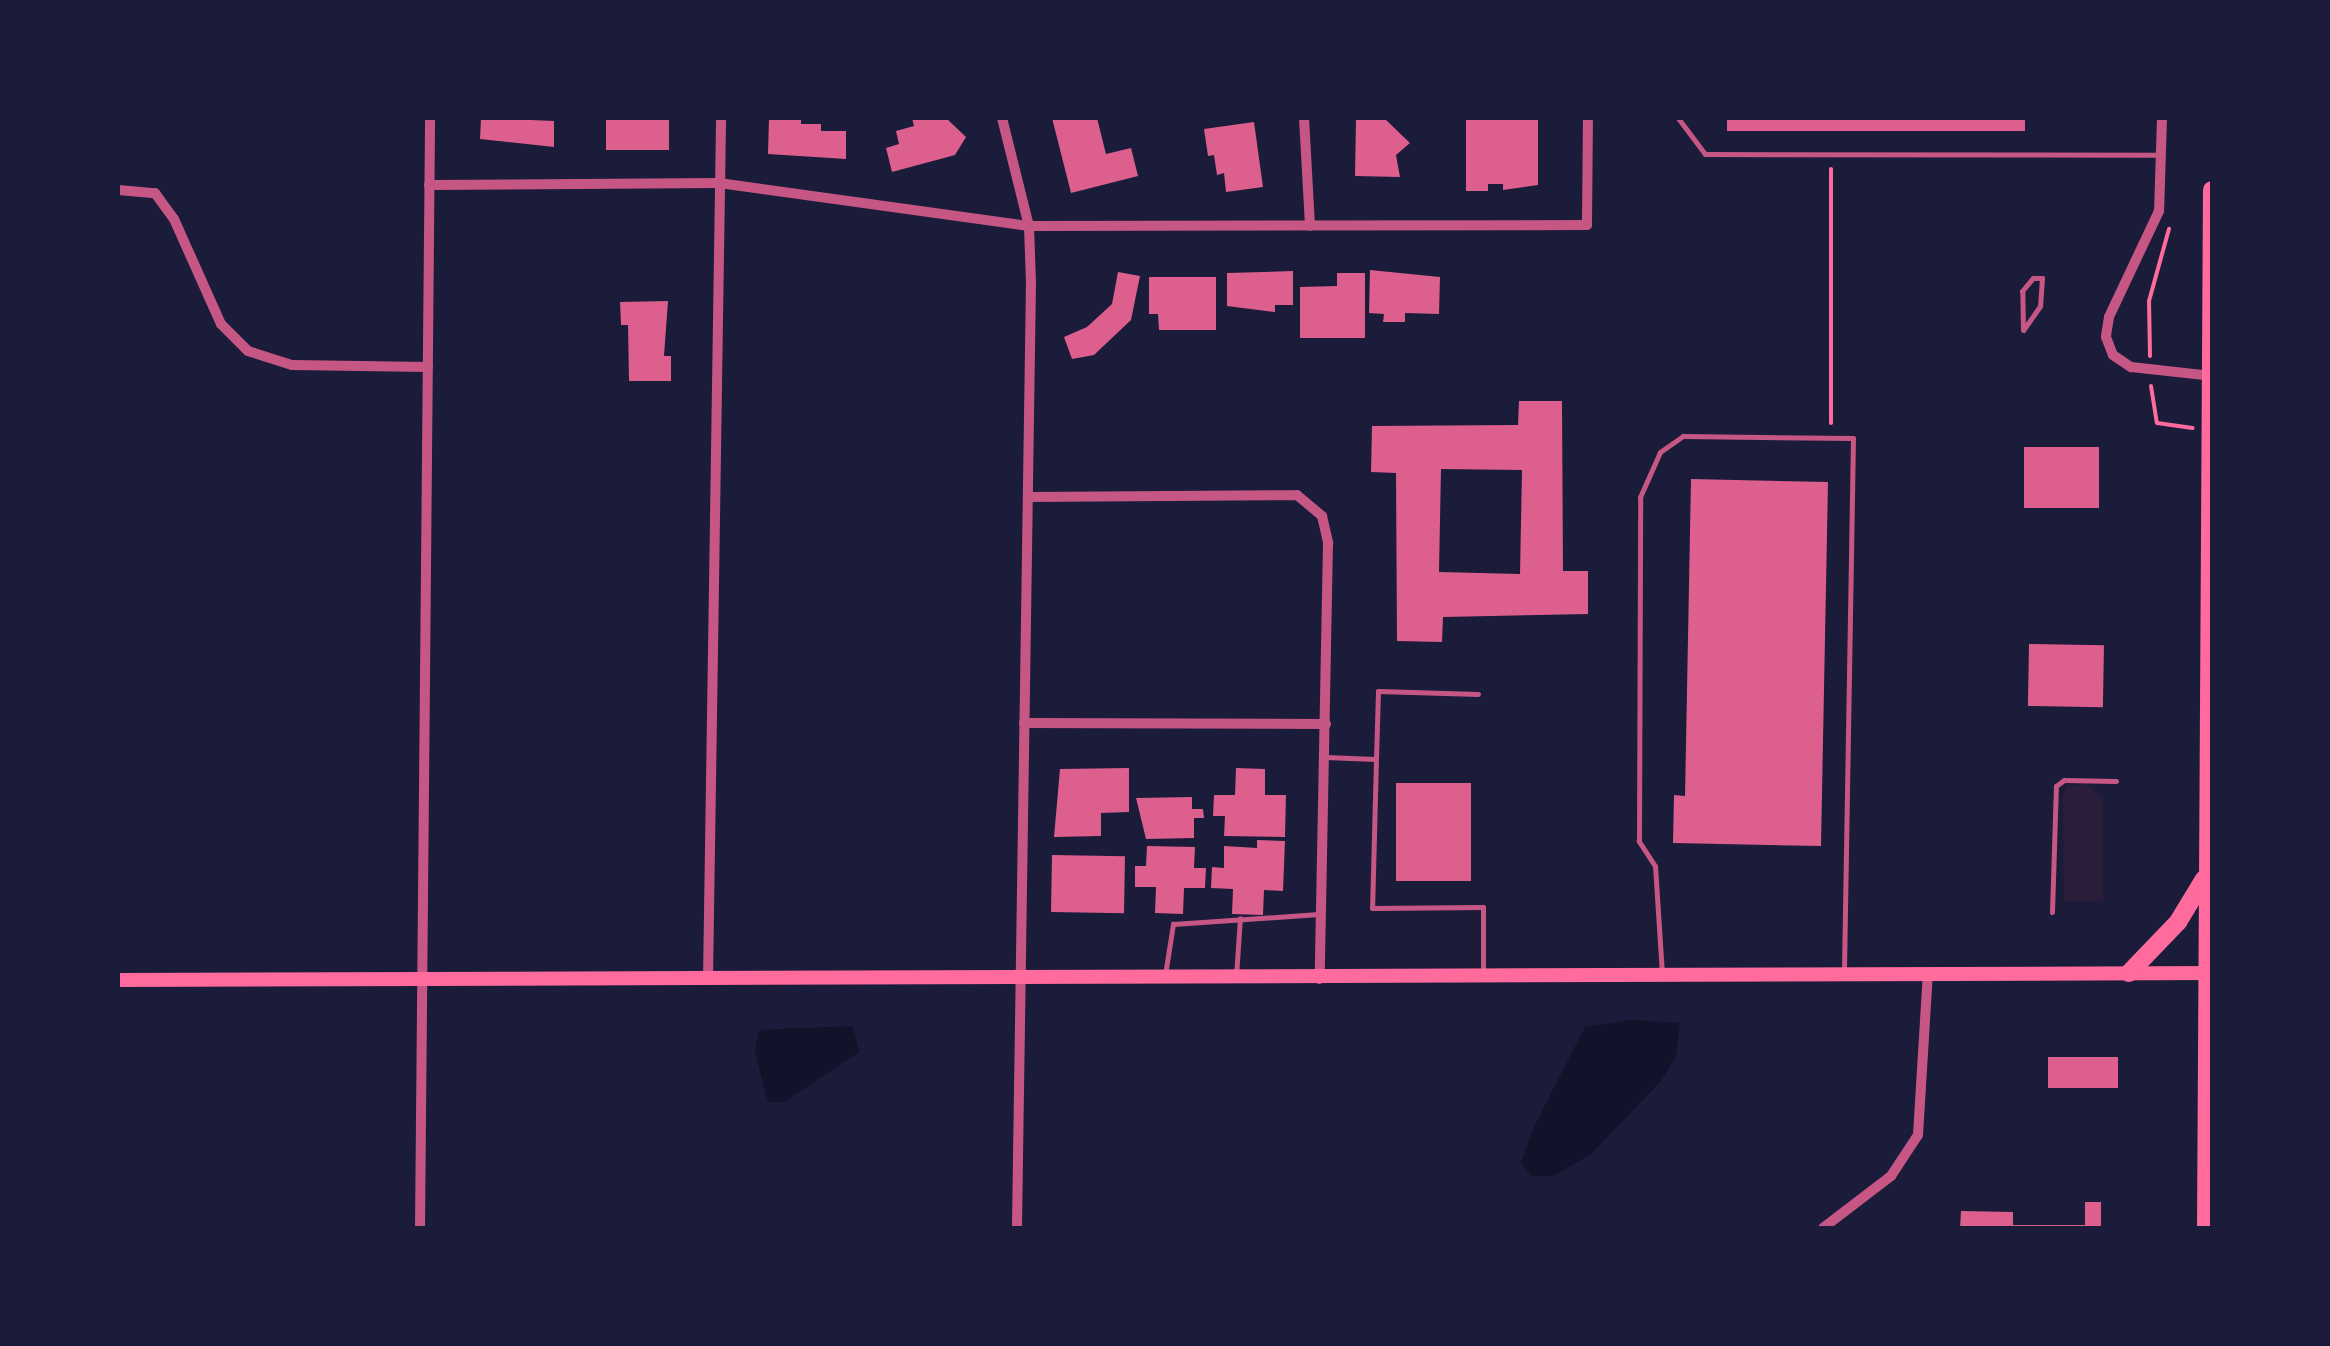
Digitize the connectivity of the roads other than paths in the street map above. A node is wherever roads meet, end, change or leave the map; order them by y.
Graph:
1 (430, 118) edge
2 (721, 118) edge
3 (1002, 118) edge
4 (1304, 118) edge
5 (1588, 118) edge
6 (1678, 118) edge
7 (2162, 118) edge
8 (2163, 155) junction
9 (720, 183) junction
10 (429, 185) junction
11 (118, 190) edge
12 (2212, 190) edge
13 (1029, 226) junction
14 (1310, 226) junction
15 (2023, 330) joint
16 (428, 366) junction
17 (2211, 376) edge
18 (1029, 497) junction
19 (1478, 694) dead end
20 (1024, 724) junction
21 (1326, 724) junction
22 (1325, 757) junction
23 (1376, 759) junction
24 (2116, 781) dead end
25 (2204, 879) junction
26 (2052, 912) dead end
27 (1322, 914) junction
28 (1240, 918) junction
29 (1844, 972) junction
30 (2129, 972) junction
31 (1928, 973) junction
32 (2209, 973) edge
33 (1662, 975) junction
34 (1484, 978) junction
35 (708, 979) junction
36 (1019, 979) junction
37 (1164, 979) junction
38 (1236, 979) junction
39 (1320, 979) junction
40 (118, 980) edge
41 (420, 980) junction
42 (1019, 1227) edge
43 (420, 1228) edge
44 (1823, 1228) edge
45 (2206, 1228) edge

1 - 10 street
2 - 9 street
3 - 13 street
4 - 14 street
5 - 14 street
6 - 8 lane
7 - 8 street
8 - 17 street
9 - 10 street
9 - 13 street
9 - 35 street
10 - 16 street
11 - 16 street
12 - 17 highway
13 - 14 street
13 - 18 street
15 - 15 lane
16 - 41 street
17 - 25 highway
18 - 20 street
18 - 21 street
19 - 23 lane
20 - 21 street
20 - 36 street
21 - 22 street
22 - 23 lane
22 - 27 street
23 - 34 lane
24 - 26 lane
25 - 30 highway
25 - 32 highway
27 - 28 lane
27 - 39 street
28 - 37 lane
28 - 38 lane
29 - 31 main road
29 - 33 main road
29 - 33 lane
30 - 31 main road
30 - 32 main road
31 - 44 street
32 - 45 highway
33 - 34 main road
34 - 39 main road
35 - 36 main road
35 - 41 main road
36 - 37 main road
36 - 42 street
37 - 38 main road
38 - 39 main road
40 - 41 main road
41 - 43 street

